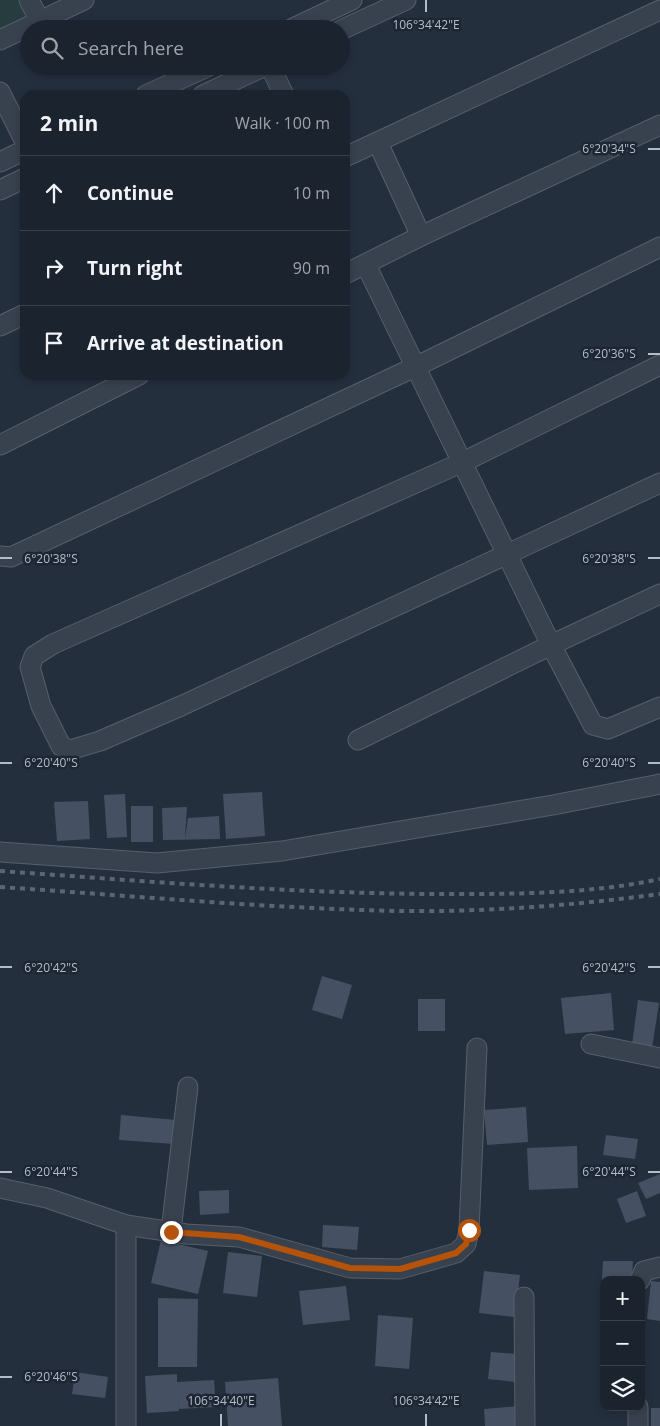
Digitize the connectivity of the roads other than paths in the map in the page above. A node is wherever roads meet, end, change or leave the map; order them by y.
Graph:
1 (29, 0) edge
2 (84, 0) edge
3 (352, 0) edge
4 (406, 0) edge
5 (660, 10) edge
6 (39, 20) edge
7 (42, 20) edge
8 (310, 20) edge
9 (350, 26) edge
10 (20, 30) edge
11 (0, 40) edge
12 (189, 75) edge
13 (246, 75) edge
14 (274, 75) edge
15 (157, 90) edge
16 (214, 90) edge
17 (282, 90) edge
18 (0, 92) edge
19 (660, 125) edge
20 (20, 132) edge
21 (378, 143) junction
22 (20, 152) edge
23 (350, 155) edge
24 (0, 162) edge
25 (20, 180) edge
26 (0, 190) edge
27 (421, 236) junction
28 (660, 247) edge
29 (366, 265) junction
30 (350, 272) edge
31 (20, 316) edge
32 (0, 326) edge
33 (660, 365) edge
34 (417, 366) junction
35 (128, 380) edge
36 (0, 445) edge
37 (463, 462) junction
38 (660, 483) edge
39 (508, 555) junction
40 (0, 556) edge
41 (660, 594) edge
42 (551, 645) junction
43 (660, 707) edge
44 (358, 740) dead end
45 (660, 784) edge
46 (0, 852) edge
47 (591, 1044) dead end
48 (477, 1048) dead end
49 (660, 1058) edge
50 (188, 1087) dead end
51 (0, 1188) edge
52 (126, 1224) junction
53 (171, 1232) junction
54 (660, 1267) edge
55 (642, 1276) edge
56 (524, 1297) dead end
57 (638, 1411) edge
58 (126, 1426) edge
59 (525, 1426) edge
60 (638, 1426) edge

1 - 6 street
2 - 7 street
3 - 8 street
4 - 9 street
5 - 21 street
10 - 11 street
12 - 15 street
13 - 16 street
14 - 17 street
18 - 20 street
19 - 27 street
21 - 23 street
21 - 27 street
22 - 24 street
25 - 26 street
27 - 29 street
28 - 34 street
29 - 30 street
29 - 34 street
31 - 32 street
33 - 37 street
34 - 37 street
34 - 40 street
35 - 36 street
37 - 39 street
37 - 39 street
38 - 39 street
39 - 42 street
41 - 42 street
42 - 43 street
42 - 44 street
45 - 46 street
47 - 49 street
48 - 53 street
50 - 53 street
51 - 52 street
52 - 53 street
52 - 58 street
54 - 55 street
56 - 59 street
57 - 60 street

